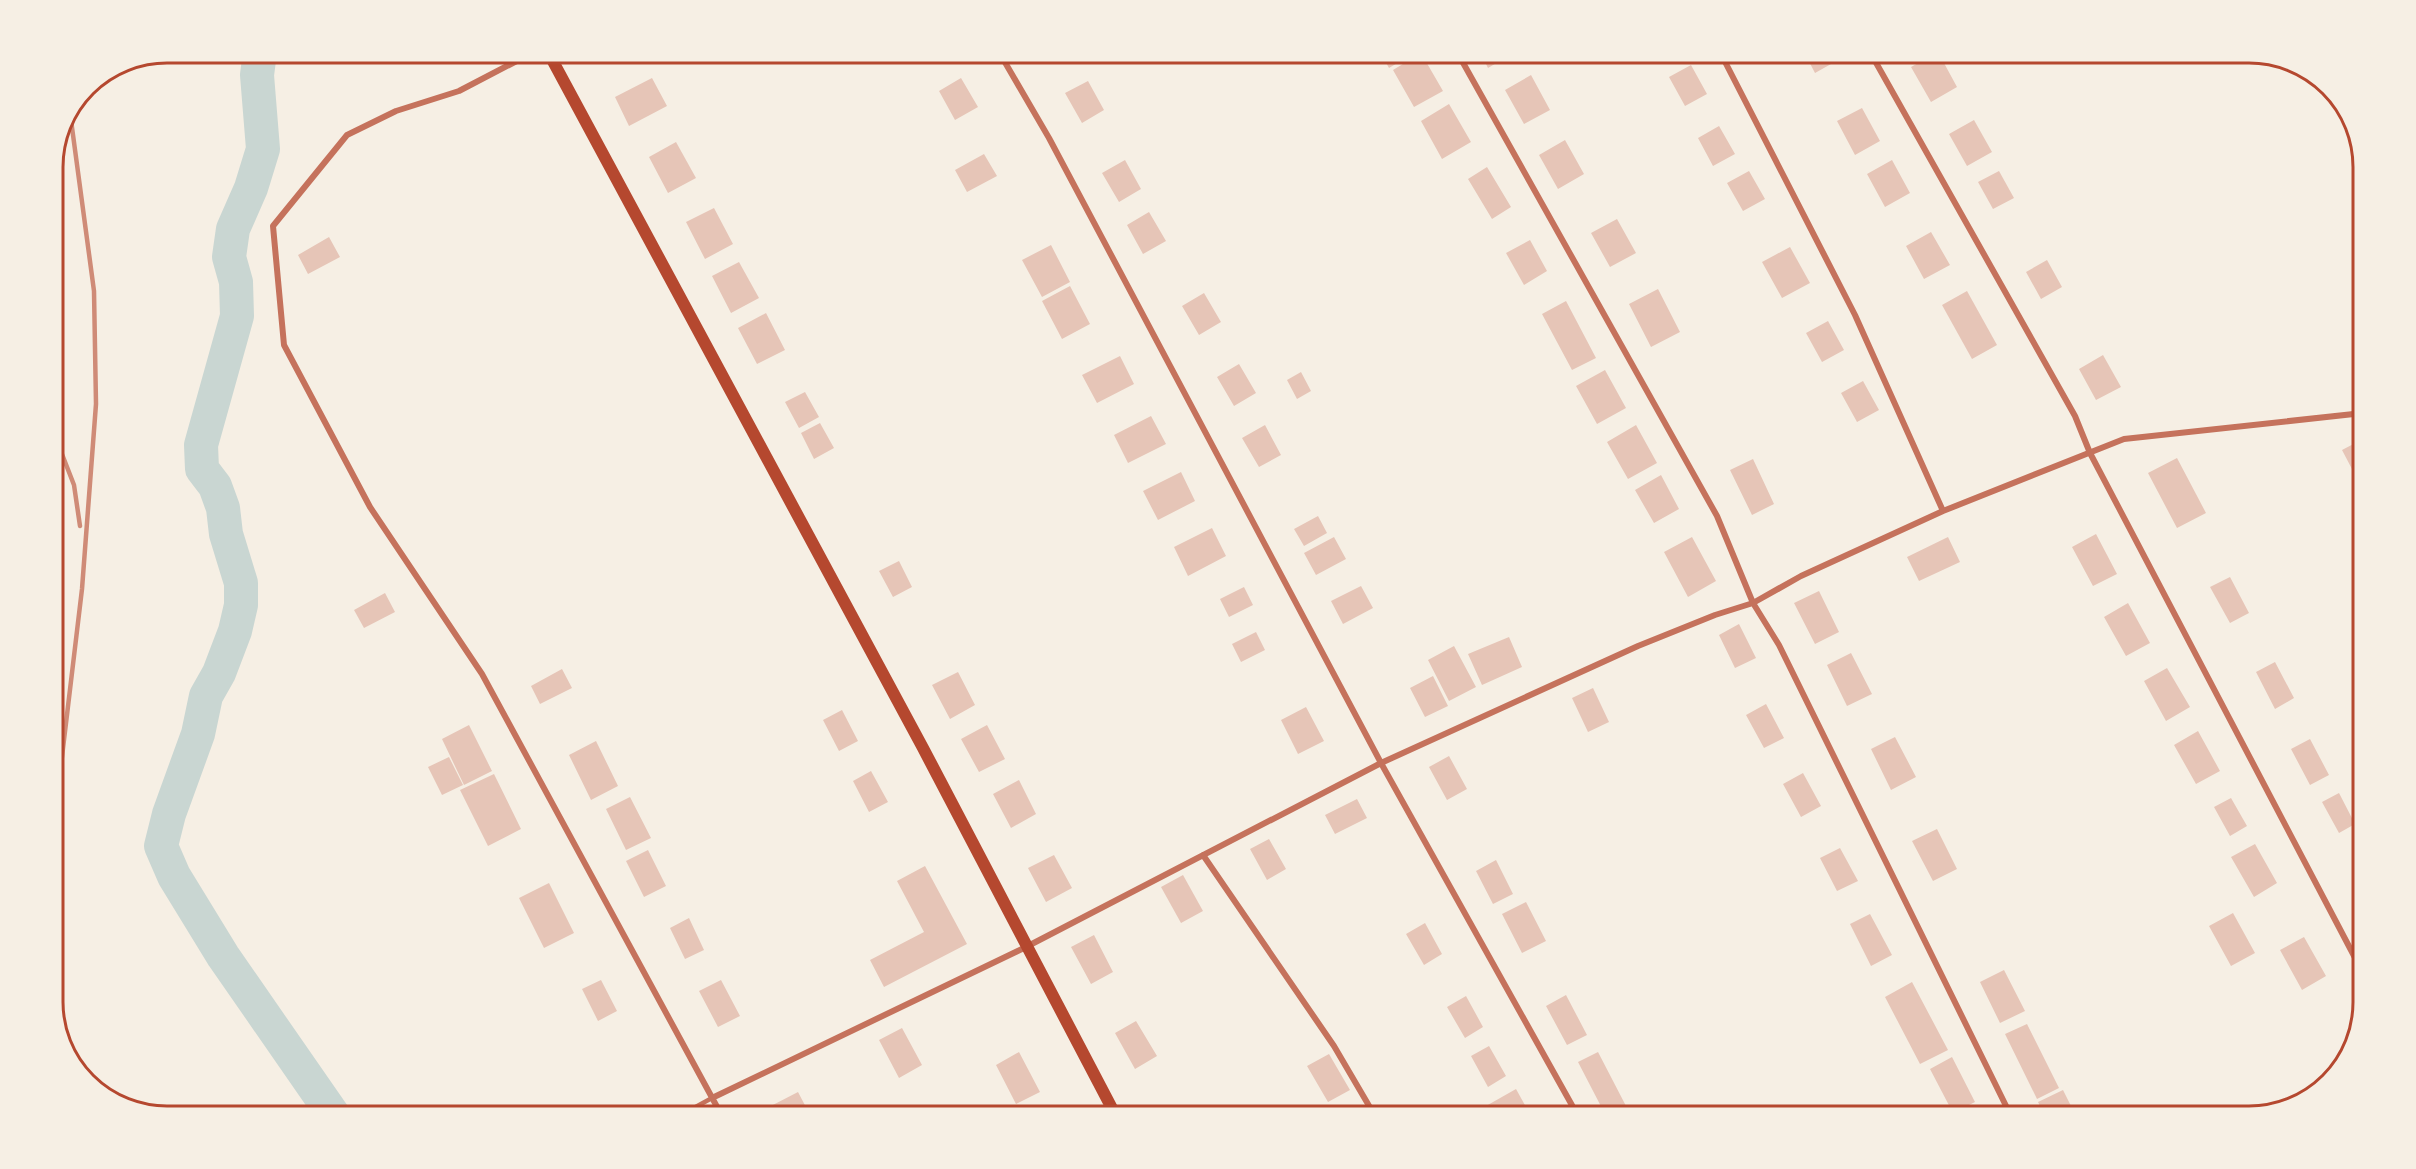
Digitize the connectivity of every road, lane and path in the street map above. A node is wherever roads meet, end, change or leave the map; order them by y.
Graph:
1 (513, 63) edge
2 (554, 63) edge
3 (1005, 63) edge
4 (1463, 63) edge
5 (1726, 63) edge
6 (1876, 63) edge
7 (2353, 414) edge
8 (2090, 453) junction
9 (1943, 511) junction
10 (1753, 603) junction
11 (1381, 763) junction
12 (1203, 855) junction
13 (1026, 947) junction
14 (2353, 952) edge
15 (712, 1098) junction
16 (697, 1106) edge
17 (716, 1106) edge
18 (1111, 1106) edge
19 (1369, 1106) edge
20 (1572, 1106) edge
21 (2006, 1106) edge

1 - 15 street
2 - 13 main road
3 - 11 street
4 - 10 street
5 - 9 street
6 - 8 street
7 - 8 street
8 - 9 street
8 - 14 street
9 - 10 street
10 - 11 street
10 - 21 street
11 - 12 street
11 - 20 street
12 - 13 street
12 - 19 street
13 - 15 street
13 - 18 main road
15 - 16 lane
15 - 17 street

